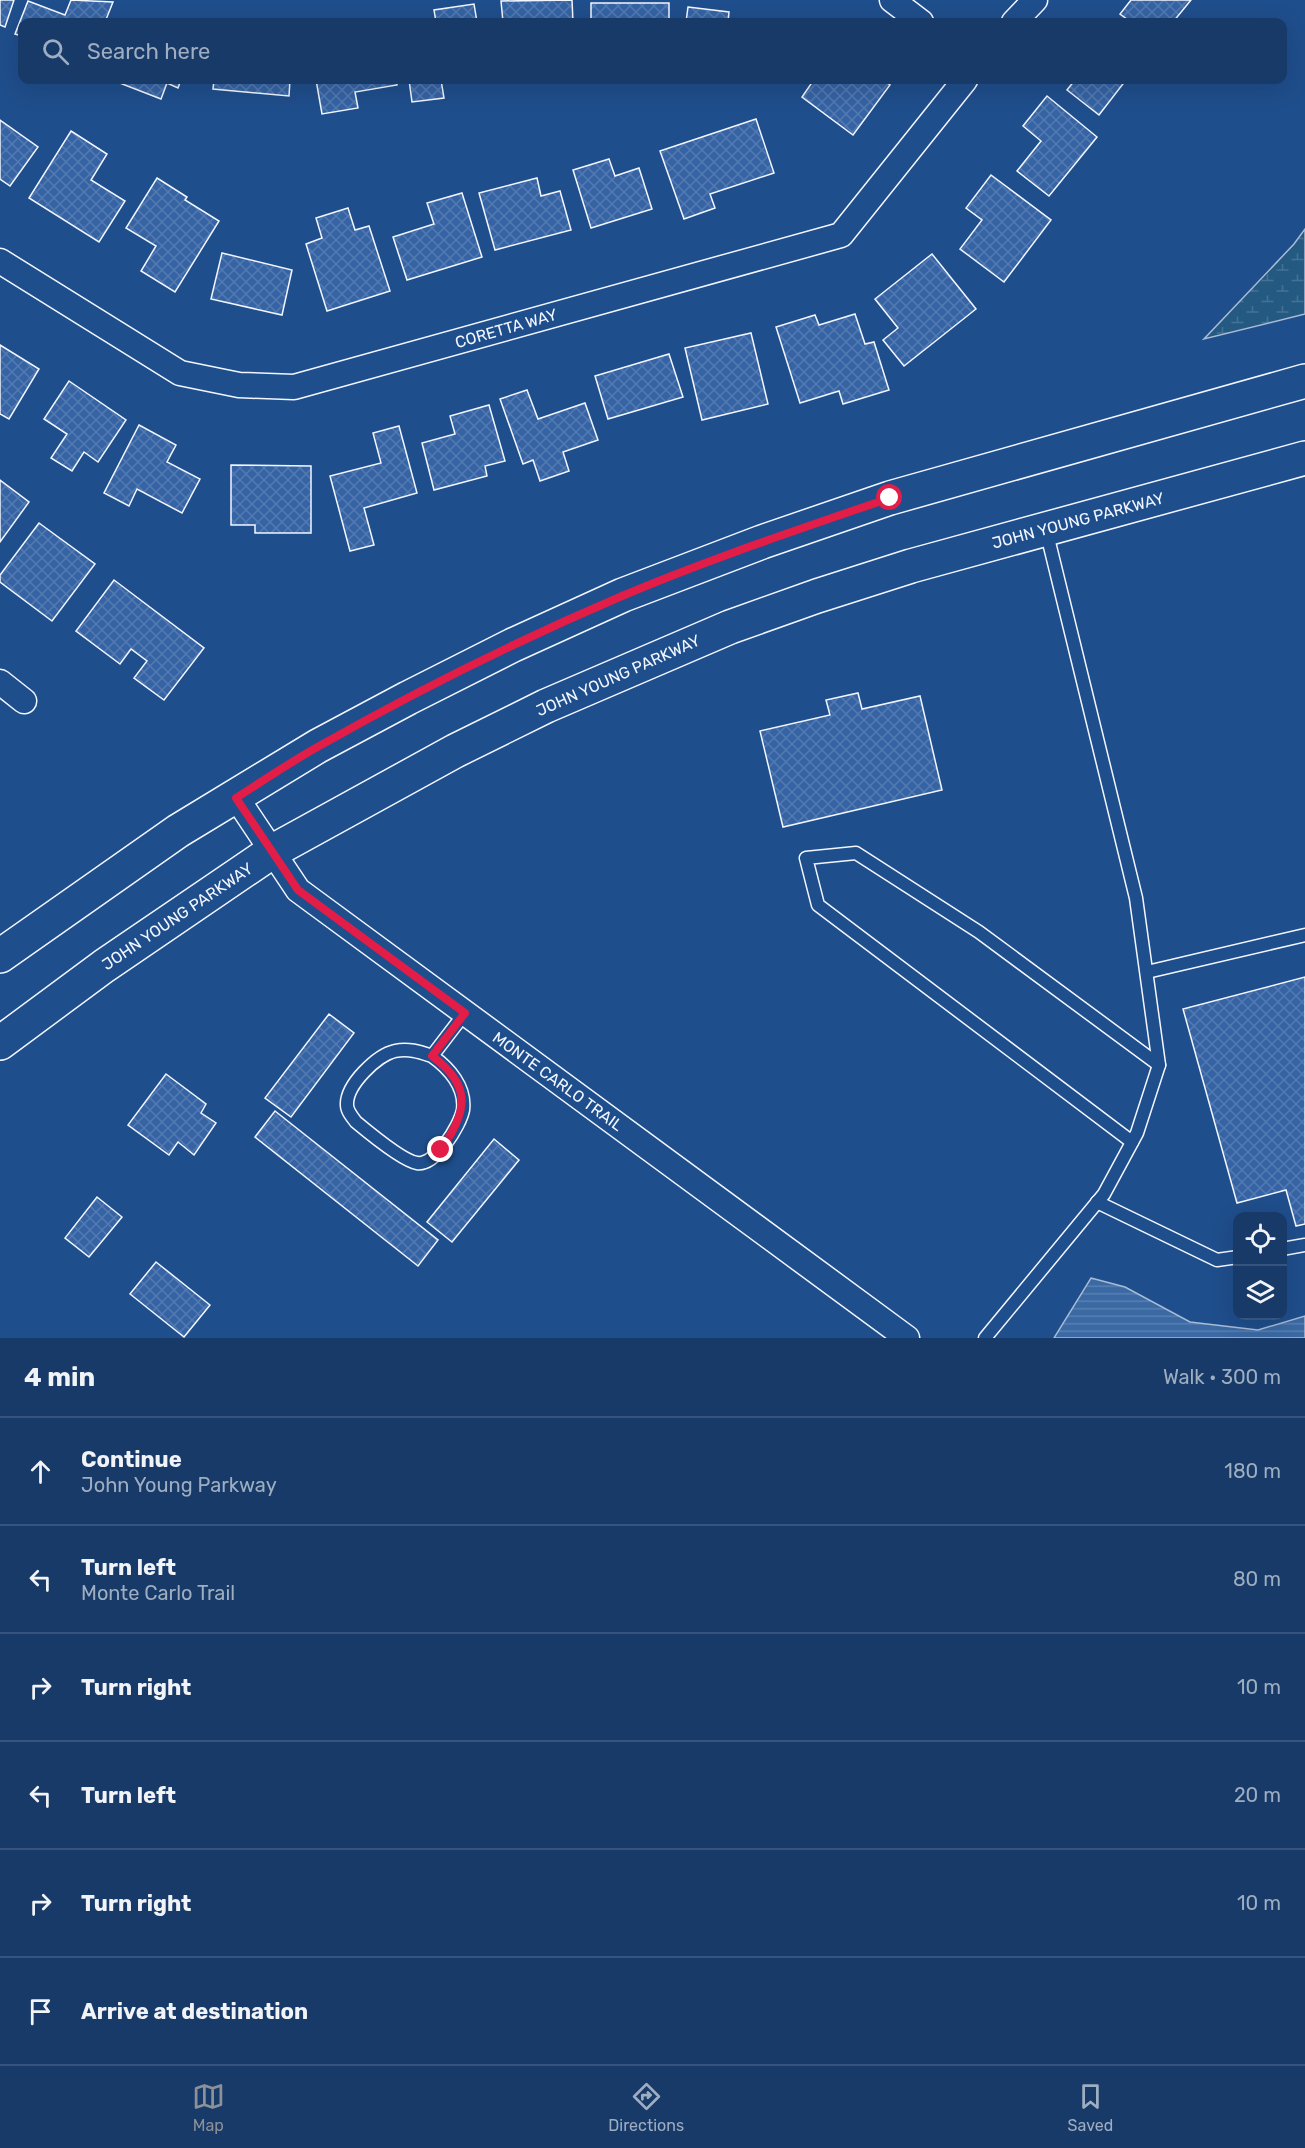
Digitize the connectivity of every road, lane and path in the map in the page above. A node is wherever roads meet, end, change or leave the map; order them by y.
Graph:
1 (892, 0) edge
2 (1035, 0) edge
3 (916, 18) edge
4 (1018, 18) edge
5 (962, 84) edge
6 (0, 261) edge
7 (1305, 381) edge
8 (1305, 458) edge
9 (1046, 529) junction
10 (0, 682) edge
11 (24, 701) dead end
12 (236, 798) junction
13 (273, 851) junction
14 (1305, 935) edge
15 (0, 956) edge
16 (1147, 972) junction
17 (465, 1013) junction
18 (0, 1043) edge
19 (432, 1056) junction
20 (1160, 1065) junction
21 (1132, 1142) junction
22 (1097, 1202) junction
23 (1305, 1245) edge
24 (1287, 1248) edge
25 (1233, 1258) edge
26 (907, 1338) edge
27 (985, 1338) edge

1 - 3 street
2 - 4 street
5 - 6 street, CORETTA WAY
7 - 12 main road
8 - 9 main road, JOHN YOUNG PARKWAY
9 - 13 main road, JOHN YOUNG PARKWAY
9 - 16 lane
10 - 11 street
12 - 13 street, MONTE CARLO TRAIL
12 - 15 main road
13 - 17 street, MONTE CARLO TRAIL
13 - 18 main road, JOHN YOUNG PARKWAY
14 - 16 lane
16 - 20 lane
17 - 19 lane
17 - 26 street, MONTE CARLO TRAIL
19 - 19 lane
20 - 21 lane
20 - 21 lane
21 - 22 lane
22 - 25 lane
22 - 27 lane
23 - 24 lane

